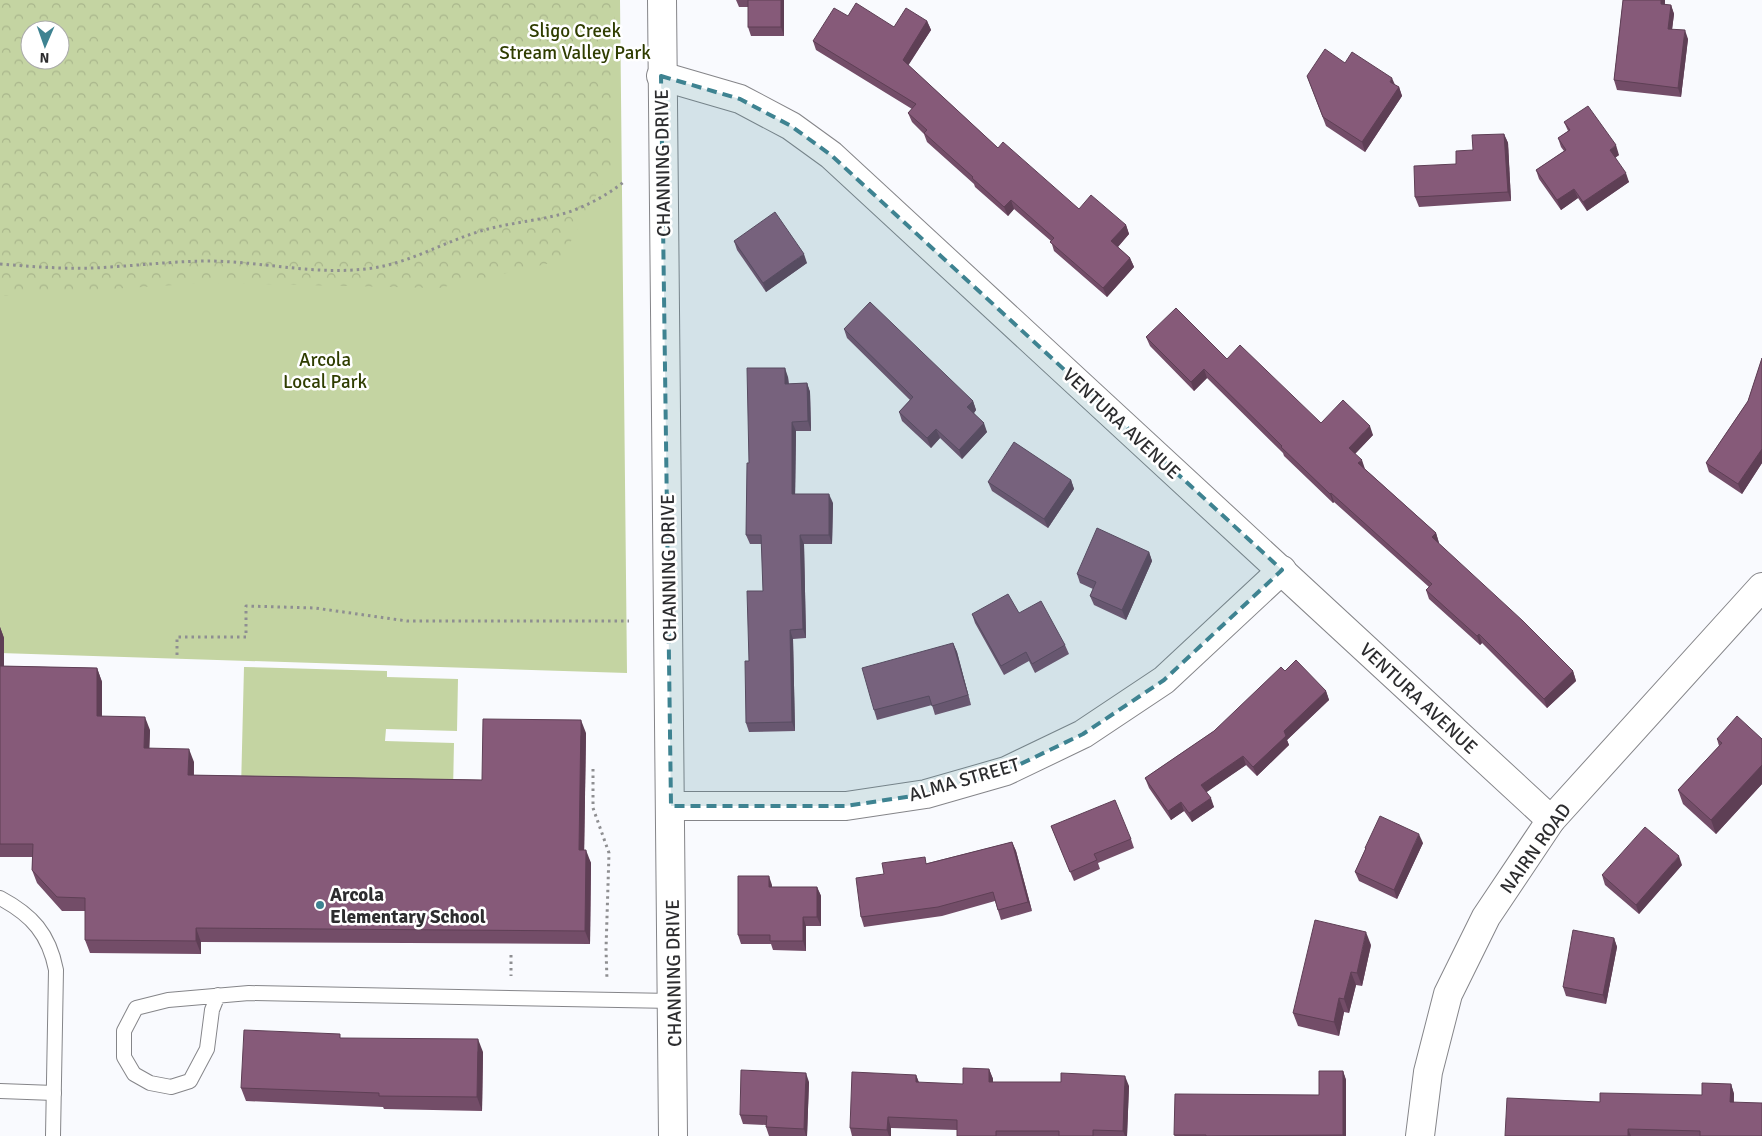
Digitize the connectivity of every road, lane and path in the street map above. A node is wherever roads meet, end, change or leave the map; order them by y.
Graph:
1 (662, 0) edge
2 (661, 76) junction
3 (626, 181) dead end
4 (0, 264) edge
5 (1282, 570) junction
6 (1762, 587) edge
7 (629, 621) dead end
8 (177, 655) dead end
9 (594, 769) dead end
10 (671, 806) junction
11 (1551, 820) junction
12 (0, 898) edge
13 (511, 955) dead end
14 (511, 976) dead end
15 (218, 995) junction
16 (608, 1000) junction
17 (673, 1001) junction
18 (0, 1092) edge
19 (54, 1093) junction
20 (53, 1136) edge
21 (673, 1136) edge
22 (1420, 1136) edge

1 - 2 street, CHANNING DRIVE
2 - 5 street, VENTURA AVENUE
2 - 10 street, CHANNING DRIVE
3 - 4 path
5 - 10 street, ALMA STREET
5 - 11 street, VENTURA AVENUE
6 - 11 street, NAIRN ROAD
7 - 8 path
9 - 16 path
10 - 17 street, CHANNING DRIVE
11 - 22 street, NAIRN ROAD
12 - 19 lane
13 - 14 path
15 - 15 lane
15 - 16 lane
16 - 17 lane
17 - 21 street, CHANNING DRIVE
18 - 19 lane
19 - 20 lane

